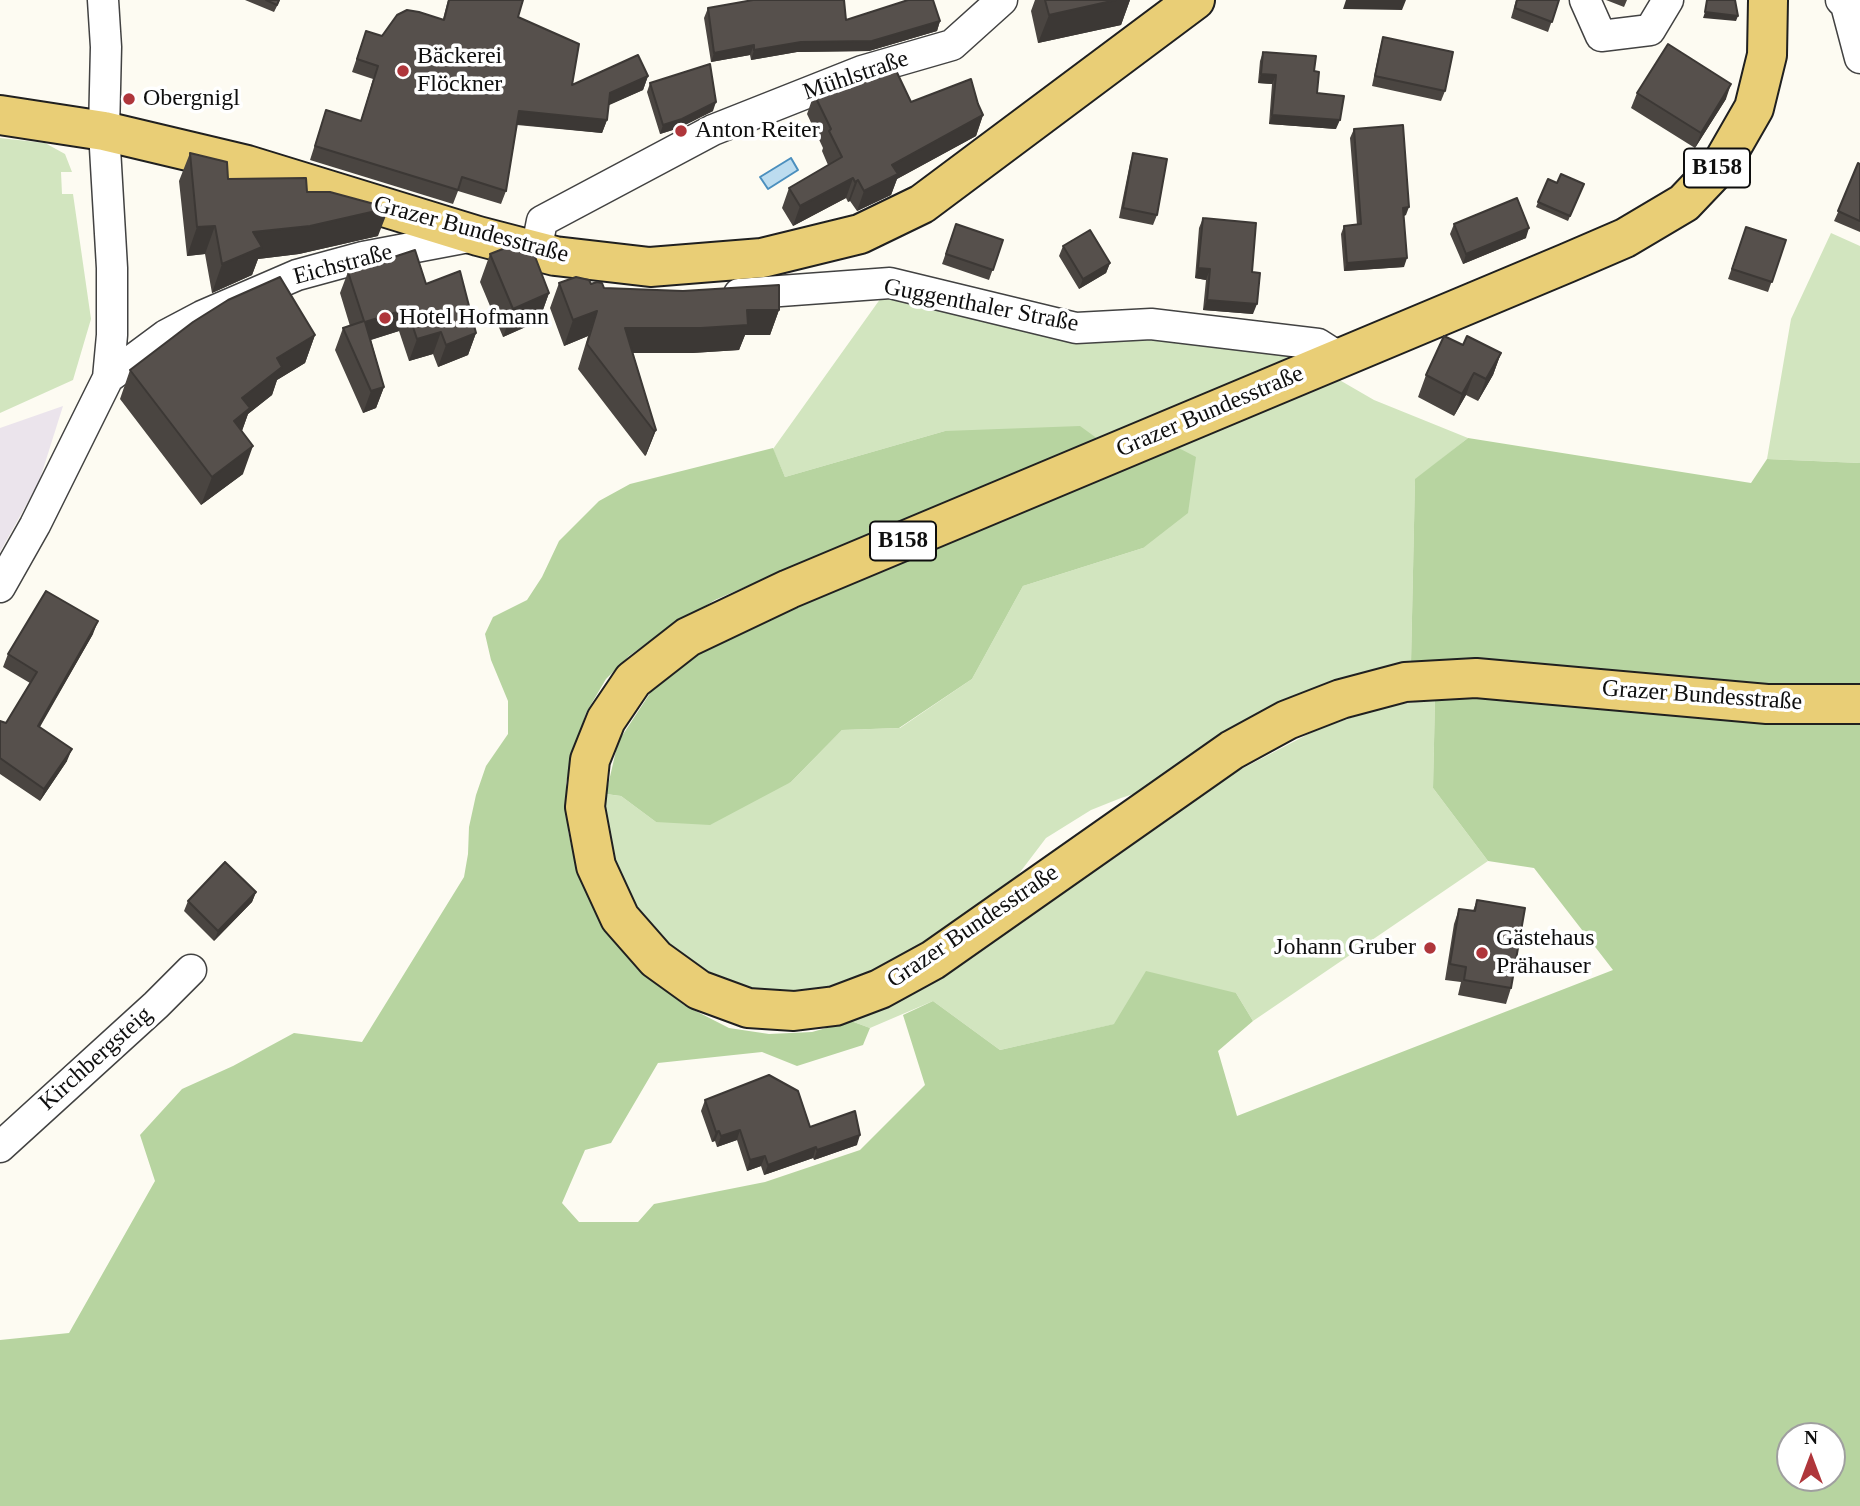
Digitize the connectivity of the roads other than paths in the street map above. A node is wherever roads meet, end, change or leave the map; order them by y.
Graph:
1 (103, 0) edge
2 (1002, 0) edge
3 (1195, 0) edge
4 (1585, 0) edge
5 (1668, 0) edge
6 (1768, 0) edge
7 (1841, 0) edge
8 (1860, 58) edge
9 (0, 115) edge
10 (104, 131) junction
11 (478, 236) junction
12 (555, 264) junction
13 (715, 296) edge
14 (1340, 358) junction
15 (108, 378) junction
16 (0, 587) edge
17 (1860, 704) edge
18 (191, 970) dead end
19 (0, 1147) edge

1 - 10 street
2 - 12 street, Mühlstraße
3 - 12 main road, Grazer Bundesstraße
4 - 5 street
6 - 14 main road, Grazer Bundesstraße / B158
7 - 8 street
9 - 10 main road, Grazer Bundesstraße
10 - 11 main road, Grazer Bundesstraße
10 - 15 street, Eichstraße
11 - 12 main road, Grazer Bundesstraße
11 - 15 street, Eichstraße
13 - 14 street, Guggenthaler Straße
14 - 17 main road, Grazer Bundesstraße / B158
15 - 16 street, Eichstraße
18 - 19 street, Kirchbergsteig

